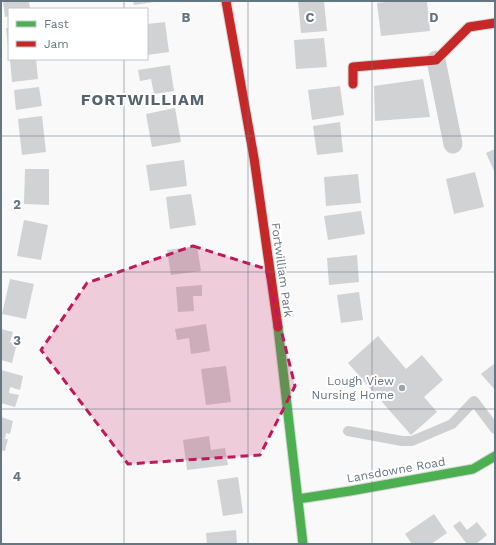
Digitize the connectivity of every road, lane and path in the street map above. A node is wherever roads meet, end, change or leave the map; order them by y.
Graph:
1 (226, 1) edge
2 (495, 24) edge
3 (436, 60) junction
4 (353, 84) dead end
5 (453, 144) dead end
6 (495, 429) edge
7 (348, 431) dead end
8 (495, 456) edge
9 (298, 499) junction
10 (303, 544) edge

1 - 9 street, Fortwilliam Park
2 - 3 street
3 - 4 street
3 - 5 street
6 - 7 lane
8 - 9 street, Lansdowne Road
9 - 10 street, Fortwilliam Park

